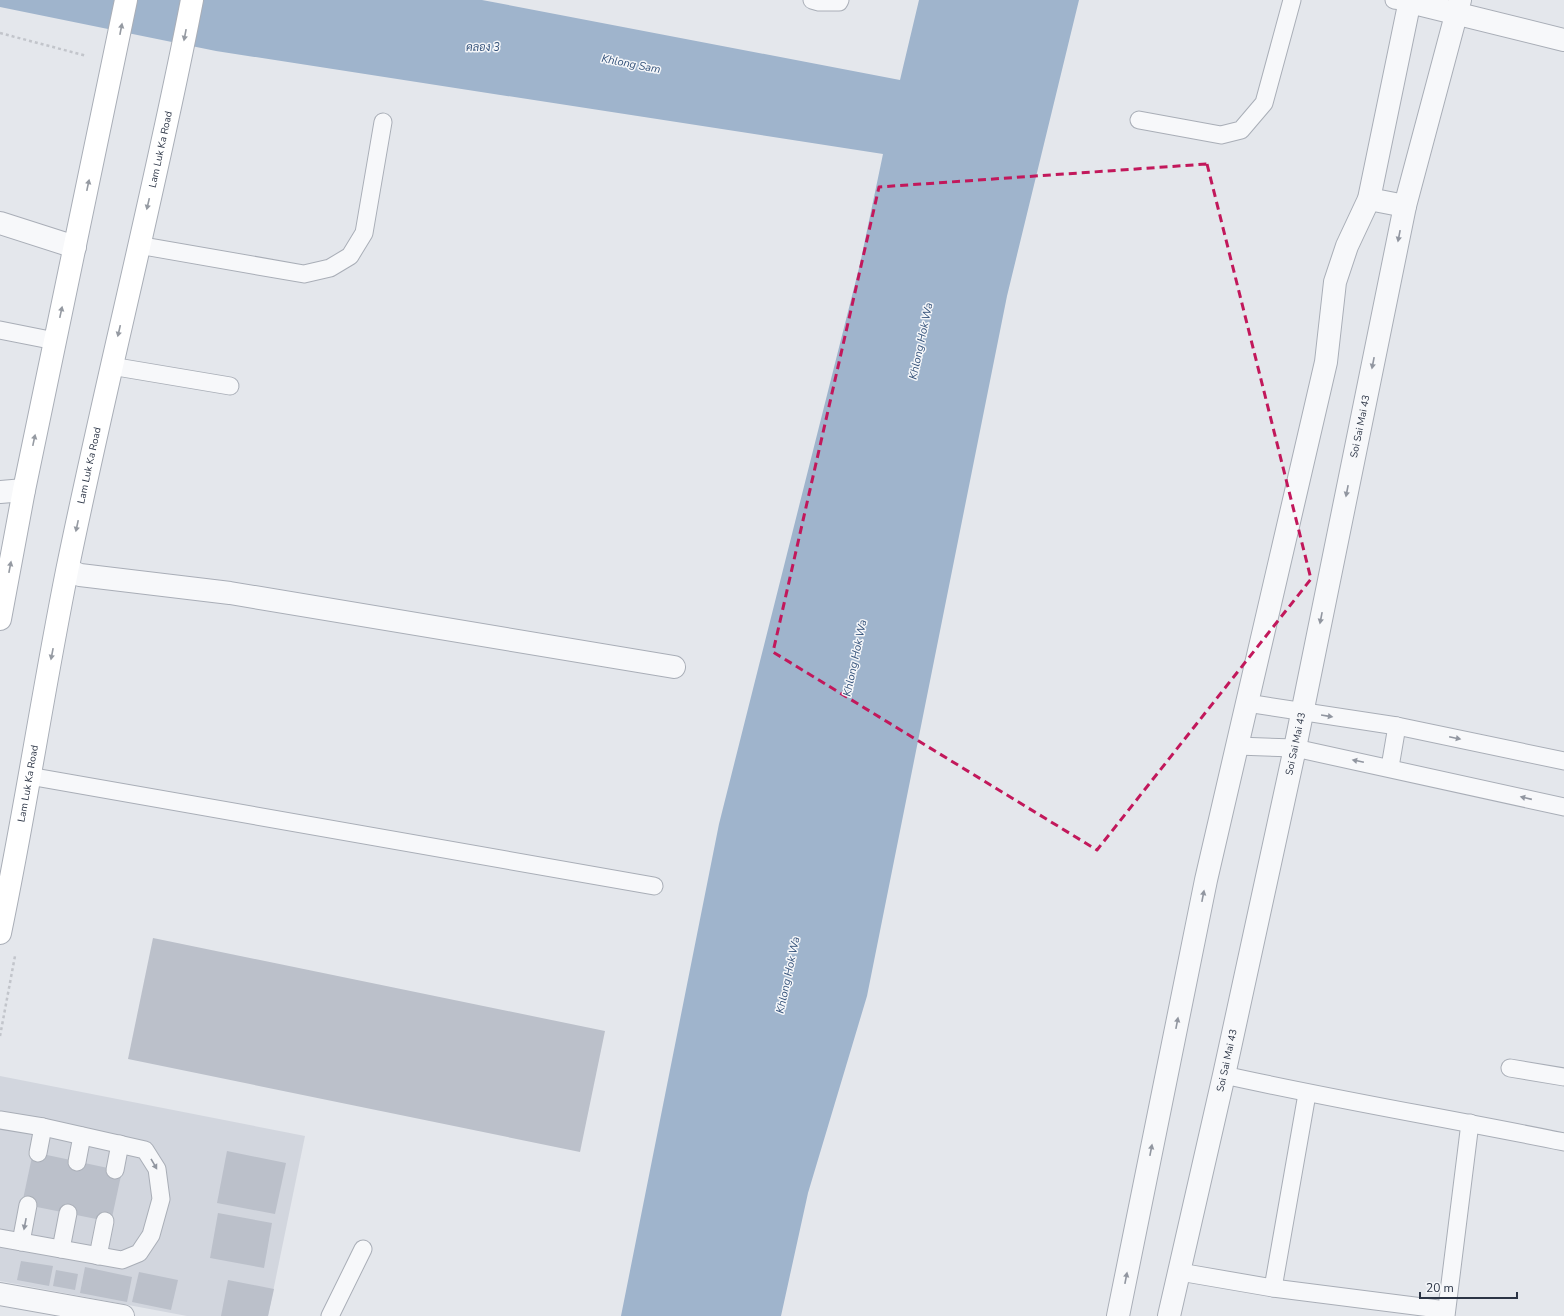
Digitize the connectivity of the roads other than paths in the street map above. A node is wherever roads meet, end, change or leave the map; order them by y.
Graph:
1 (126, 0) edge
2 (192, 0) edge
3 (812, 0) edge
4 (840, 0) edge
5 (1292, 0) edge
6 (1405, 1) edge
7 (1458, 7) edge
8 (1564, 40) edge
9 (1139, 120) dead end
10 (383, 122) dead end
11 (1370, 198) junction
12 (1405, 206) junction
13 (0, 223) edge
14 (138, 245) junction
15 (75, 247) junction
16 (0, 330) edge
17 (55, 341) junction
18 (111, 366) junction
19 (230, 386) dead end
20 (24, 490) junction
21 (0, 492) edge
22 (68, 570) junction
23 (0, 619) edge
24 (674, 667) dead end
25 (1247, 702) junction
26 (1302, 712) junction
27 (1398, 726) junction
28 (1237, 746) junction
29 (1295, 748) junction
30 (1564, 761) edge
31 (1390, 768) junction
32 (29, 776) junction
33 (1564, 807) edge
34 (654, 886) dead end
35 (0, 933) edge
36 (1510, 1068) dead end
37 (1224, 1076) junction
38 (1564, 1077) edge
39 (1307, 1094) junction
40 (0, 1120) edge
41 (1470, 1123) junction
42 (43, 1127) junction
43 (82, 1136) junction
44 (1564, 1142) edge
45 (120, 1144) junction
46 (38, 1153) dead end
47 (77, 1162) dead end
48 (115, 1170) dead end
49 (28, 1205) dead end
50 (68, 1213) dead end
51 (105, 1221) dead end
52 (0, 1238) edge
53 (21, 1242) junction
54 (61, 1249) junction
55 (363, 1249) dead end
56 (98, 1256) junction
57 (1180, 1272) junction
58 (1273, 1288) junction
59 (0, 1294) edge
60 (1446, 1313) edge
61 (123, 1316) edge
62 (330, 1316) edge
63 (1118, 1316) edge
64 (1169, 1316) edge

15 -> 1 main road
2 -> 14 main road, Lam Luk Ka Road
3 - 4 lane
5 - 9 lane
6 - 7 street
6 - 11 street
7 - 8 street
7 - 12 street, Soi Sai Mai 43
10 - 14 lane
11 - 12 street
11 - 25 street
12 -> 26 street, Soi Sai Mai 43
13 - 15 street
14 -> 18 main road, Lam Luk Ka Road
17 -> 15 main road
16 - 17 lane
20 -> 17 main road
18 - 19 lane
18 -> 22 main road, Lam Luk Ka Road
20 - 21 street
23 -> 20 main road
22 - 24 street
22 -> 32 main road, Lam Luk Ka Road
25 - 26 lane
25 - 28 street
26 -> 27 lane
26 - 29 street, Soi Sai Mai 43
27 -> 30 lane
27 - 31 lane
28 - 29 lane
63 -> 28 street
31 -> 29 lane
29 - 37 street, Soi Sai Mai 43
33 -> 31 lane
32 - 34 lane
32 - 35 main road, Lam Luk Ka Road
36 - 38 lane
37 - 39 lane
37 - 57 street, Soi Sai Mai 43
39 - 41 lane
39 - 58 lane
40 - 42 lane
41 - 44 lane
41 - 60 lane
42 - 43 lane
42 - 46 lane
43 - 45 lane
43 - 47 lane
45 - 48 lane
45 -> 56 lane
49 -> 53 lane
50 - 54 lane
51 - 56 lane
52 - 53 lane
53 - 54 lane
54 - 56 lane
55 - 62 lane
57 - 58 lane
57 - 64 street, Soi Sai Mai 43
58 - 60 lane
59 - 61 street

